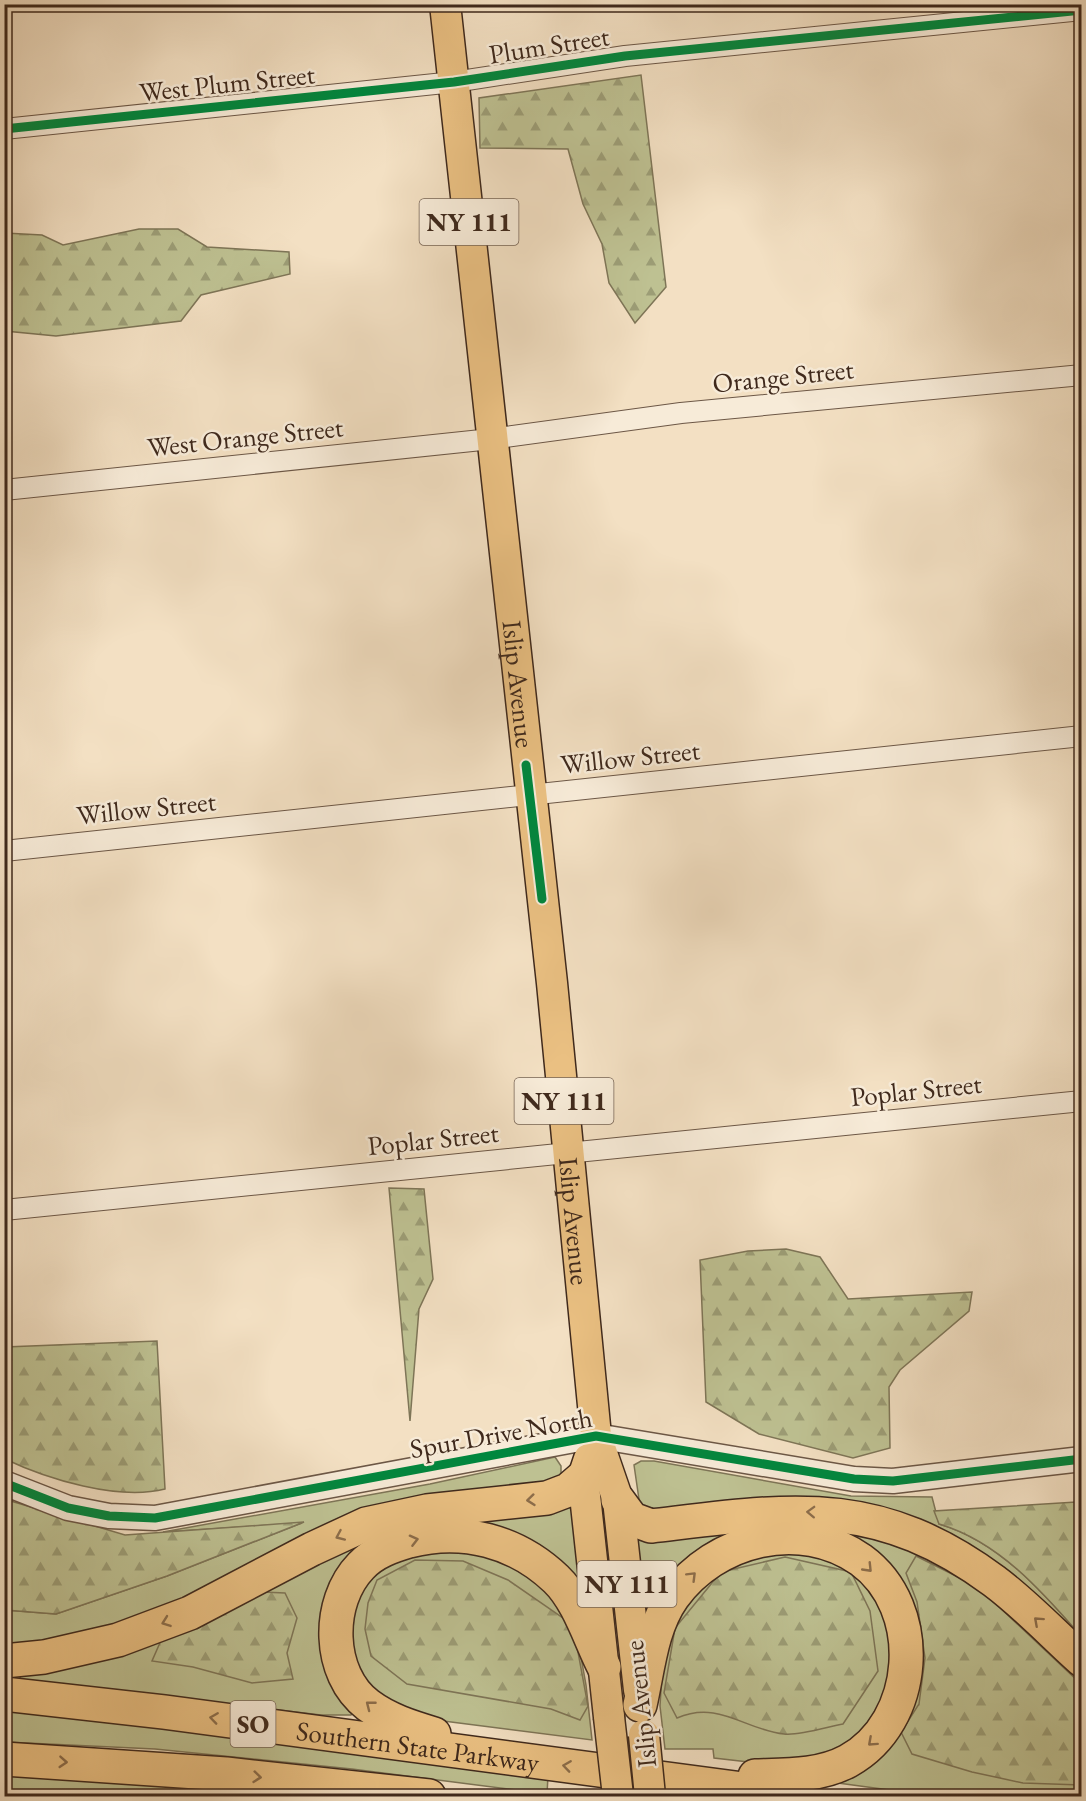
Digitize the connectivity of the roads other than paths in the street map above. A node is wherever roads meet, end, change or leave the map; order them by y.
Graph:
1 (445, 4) edge
2 (1082, 10) edge
3 (454, 82) junction
4 (4, 129) edge
5 (1082, 375) edge
6 (491, 439) junction
7 (4, 490) edge
8 (1082, 736) edge
9 (530, 795) junction
10 (4, 850) edge
11 (1082, 1101) edge
12 (570, 1152) junction
13 (4, 1210) edge
14 (596, 1436) junction
15 (1082, 1459) edge
16 (583, 1477) junction
17 (4, 1483) edge
18 (618, 1500) junction
19 (1082, 1660) edge
20 (4, 1661) edge
21 (604, 1668) junction
22 (4, 1694) edge
23 (642, 1720) junction
24 (501, 1757) junction
25 (4, 1759) edge
26 (658, 1788) edge
27 (429, 1797) edge
28 (618, 1797) edge
29 (794, 1797) edge

1 - 3 main road, Islip Avenue / NY 111
2 - 3 street, Plum Street
3 - 4 street, West Plum Street
3 - 6 main road, Islip Avenue / NY 111
5 - 6 street, Orange Street
6 - 7 street, West Orange Street
6 - 9 main road, Islip Avenue / NY 111
8 - 9 street, Willow Street
9 - 10 street, Willow Street
9 - 12 main road, Islip Avenue / NY 111
11 - 12 street, Poplar Street
12 - 13 street, Poplar Street
12 - 14 main road, Islip Avenue / NY 111
14 - 15 street, Spur Drive North
14 - 16 main road, Islip Avenue / NY 111
14 - 17 street, Spur Drive North
14 - 18 main road, Islip Avenue / NY 111
16 -> 20 highway
16 - 21 main road, Islip Avenue / NY 111
19 -> 18 highway
18 - 23 main road, Islip Avenue / NY 111
24 -> 21 highway
21 - 28 main road, Islip Avenue / NY 111, bridge
24 -> 22 highway, Southern State Parkway / SO
23 - 26 main road, Islip Avenue / NY 111, bridge
23 -> 26 highway
26 -> 24 highway, Southern State Parkway / SO
25 -> 27 highway, Southern State Parkway / SO
26 - 29 highway, Southern State Parkway / SO

